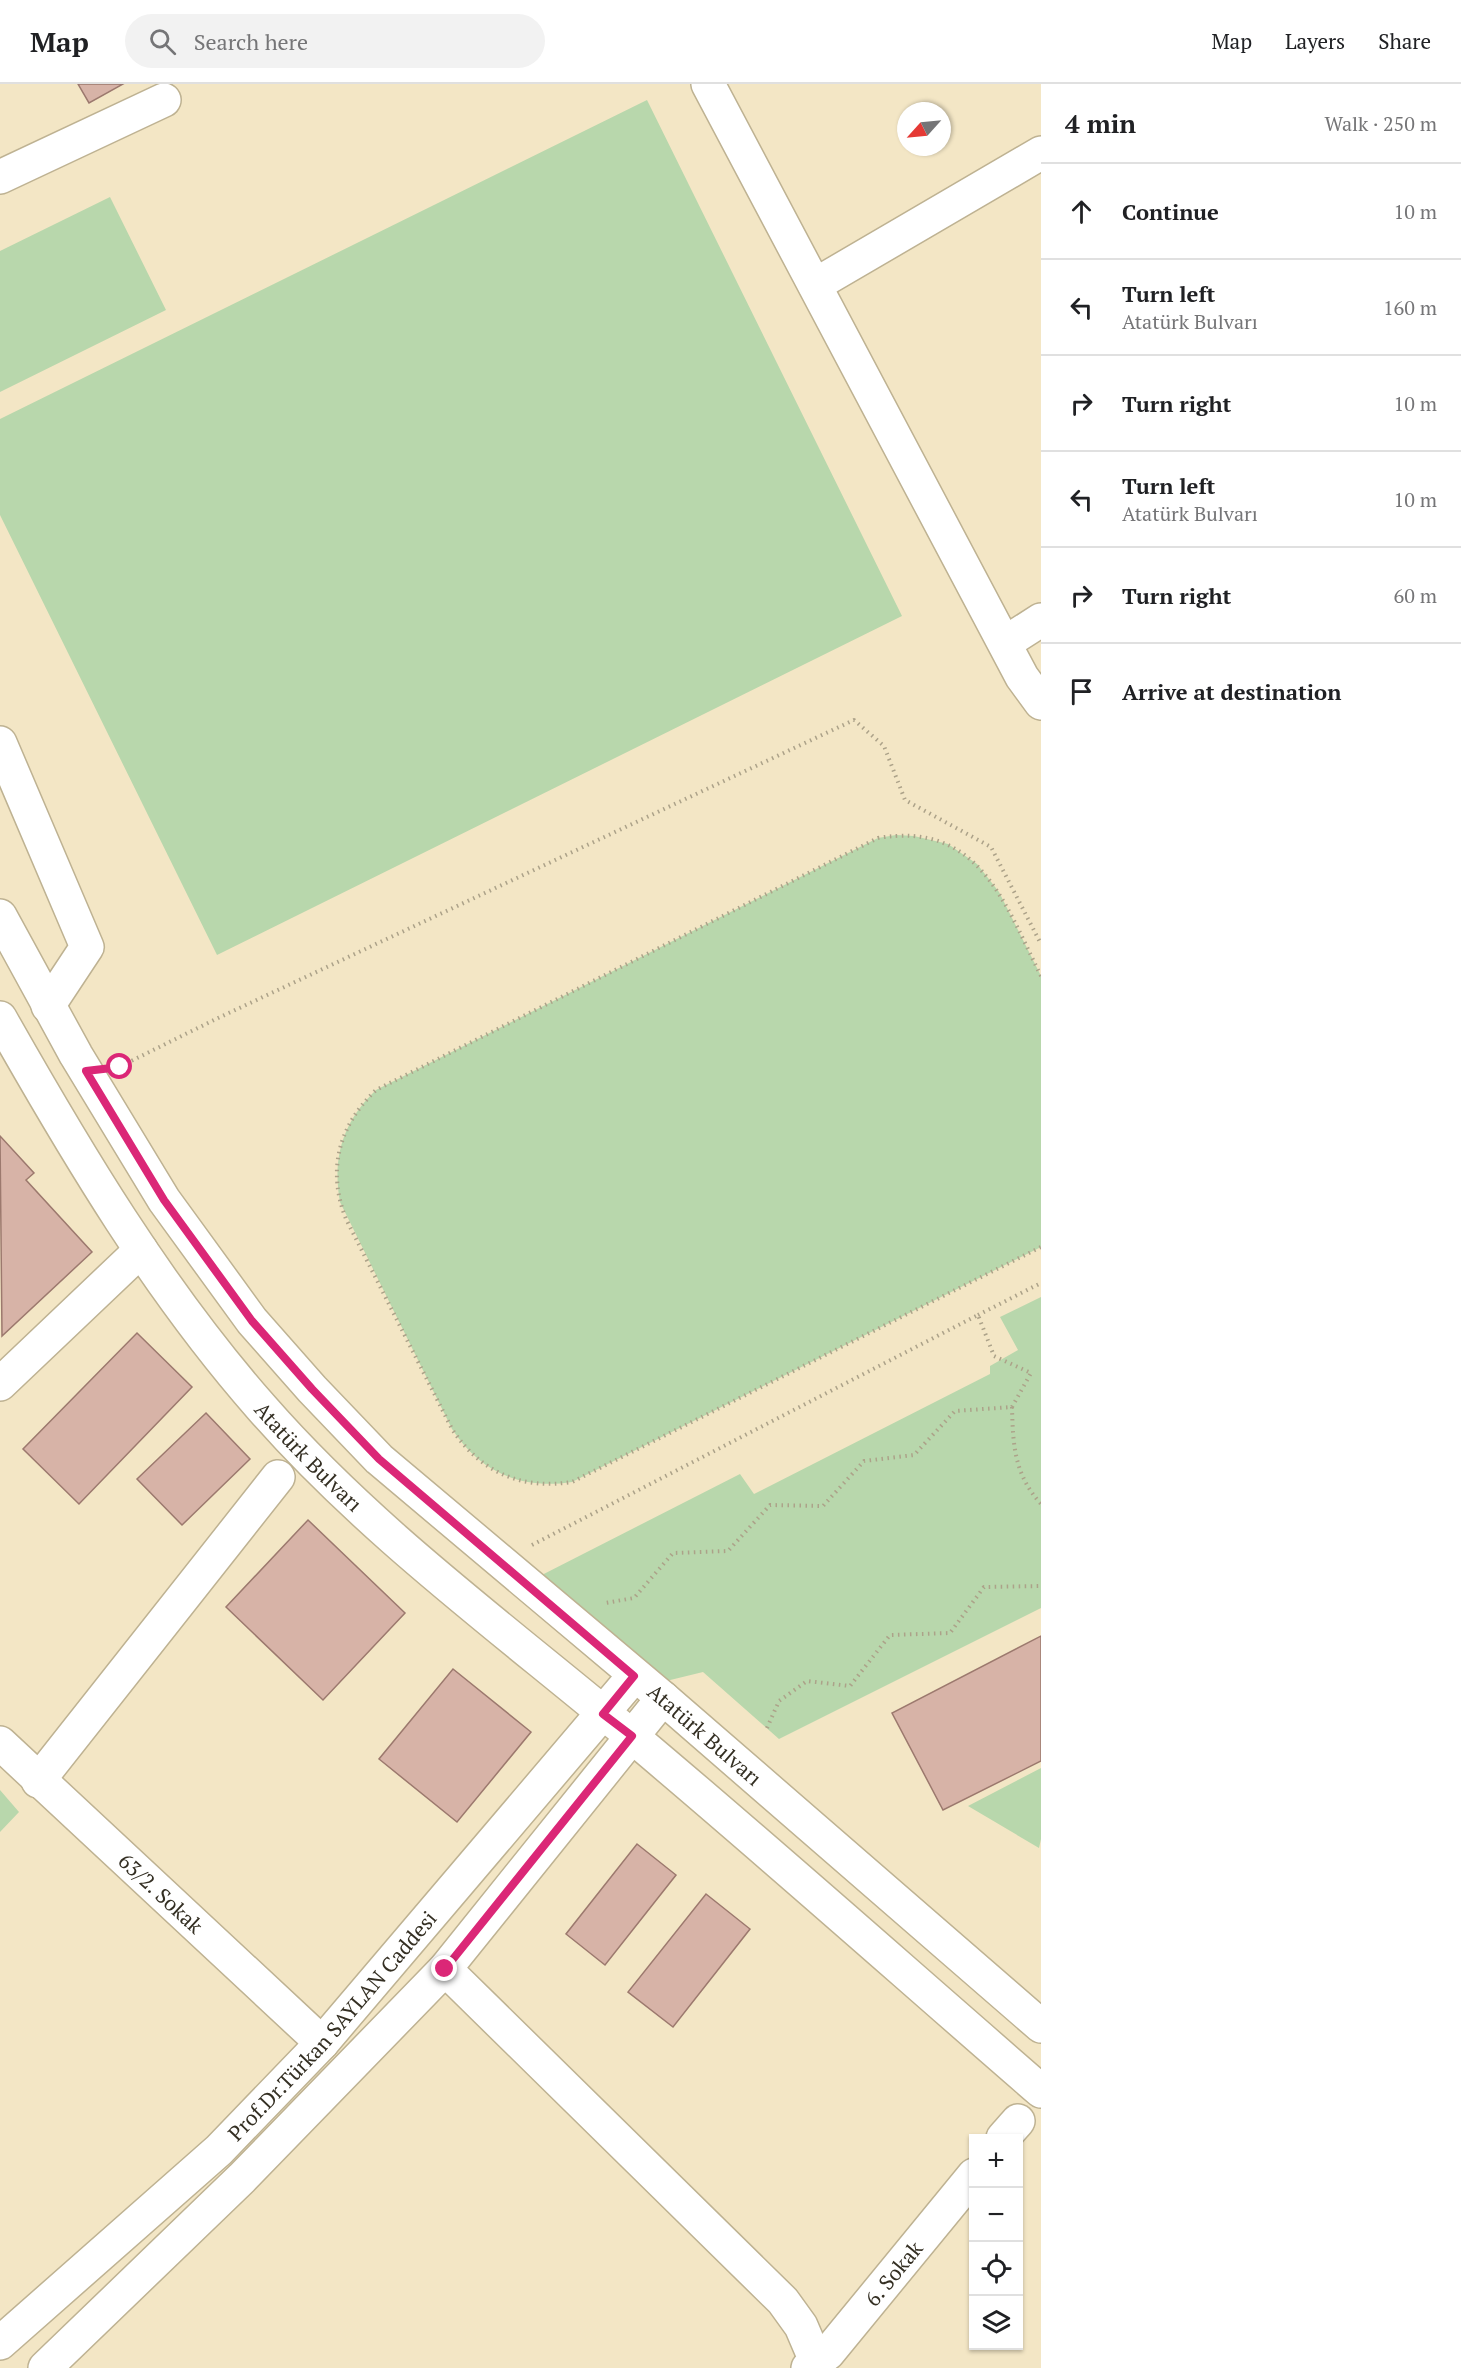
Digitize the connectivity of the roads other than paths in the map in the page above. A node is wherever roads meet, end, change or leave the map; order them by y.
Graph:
1 (708, 84) edge
2 (164, 100) dead end
3 (1041, 153) edge
4 (0, 177) edge
5 (815, 285) junction
6 (1041, 620) edge
7 (1005, 643) junction
8 (1041, 703) edge
9 (0, 743) edge
10 (0, 916) edge
11 (48, 1006) junction
12 (0, 1018) edge
13 (141, 1250) junction
14 (0, 1384) edge
15 (278, 1477) dead end
16 (634, 1676) junction
17 (663, 1698) junction
18 (603, 1714) junction
19 (632, 1736) junction
20 (0, 1743) edge
21 (38, 1781) junction
22 (445, 1969) junction
23 (1041, 2026) edge
24 (322, 2043) junction
25 (1041, 2091) edge
26 (969, 2181) edge
27 (0, 2343) edge
28 (0, 2349) edge
29 (815, 2366) edge
30 (33, 2368) edge
31 (45, 2368) edge

1 - 5 street
2 - 4 street
3 - 5 street
5 - 7 street
6 - 7 street
7 - 8 street
9 - 11 street
10 - 11 street, Atatürk Bulvarı
11 - 16 street, Atatürk Bulvarı
12 - 13 street, Atatürk Bulvarı
13 - 14 street
13 - 18 street, Atatürk Bulvarı
15 - 21 street
16 - 17 street, Atatürk Bulvarı
16 - 18 street, Prof.Dr.Türkan SAYLAN Caddesi
17 - 19 street, Prof.Dr.Türkan SAYLAN Caddesi
17 - 23 street, Atatürk Bulvarı
18 - 19 street, Atatürk Bulvarı
18 - 24 street, Prof.Dr.Türkan SAYLAN Caddesi
19 - 22 street, Prof.Dr.Türkan SAYLAN Caddesi
19 - 25 street, Atatürk Bulvarı
20 - 21 street, 63/2. Sokak
21 - 24 street, 63/2. Sokak
22 - 29 street
22 - 31 street, Prof.Dr.Türkan SAYLAN Caddesi
24 - 27 street, Prof.Dr.Türkan SAYLAN Caddesi
26 - 29 street, 6. Sokak
28 - 30 street

